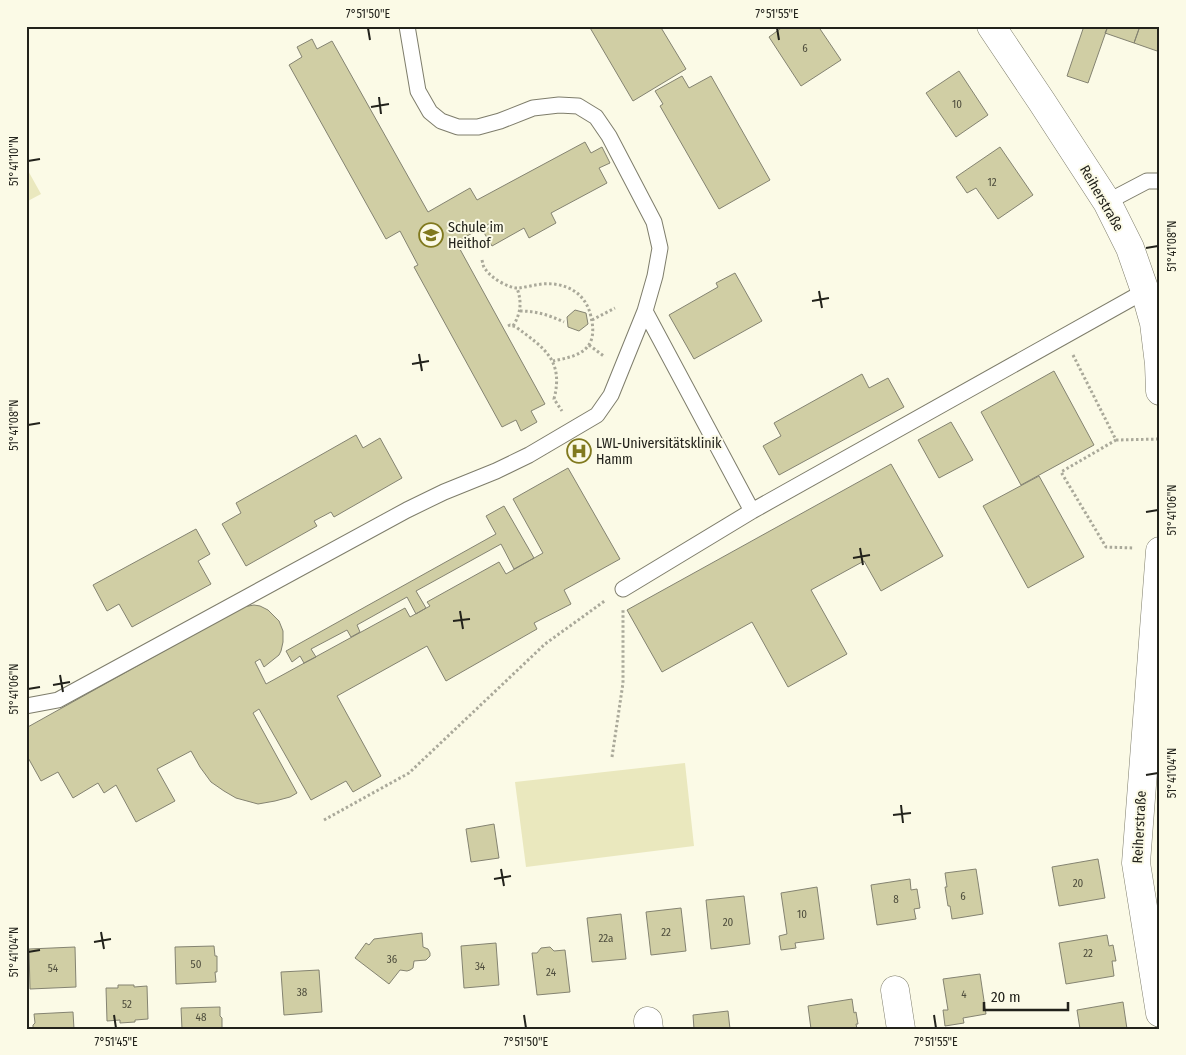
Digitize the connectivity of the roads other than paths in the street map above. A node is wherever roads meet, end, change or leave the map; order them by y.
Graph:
1 (407, 26) edge
2 (991, 26) edge
3 (1160, 181) edge
4 (1107, 202) junction
5 (1145, 291) junction
6 (644, 311) junction
7 (1160, 391) edge
8 (752, 511) junction
9 (1160, 551) edge
10 (623, 589) road end
11 (26, 706) edge
12 (895, 990) dead end
13 (1160, 1013) edge
14 (901, 1029) edge

1 - 6 lane
2 - 4 street, Reiherstraße
3 - 4 lane
4 - 5 street, Reiherstraße
5 - 7 street, Reiherstraße
5 - 8 lane
6 - 8 lane
6 - 11 lane
8 - 10 lane
9 - 13 street, Reiherstraße
12 - 14 street

